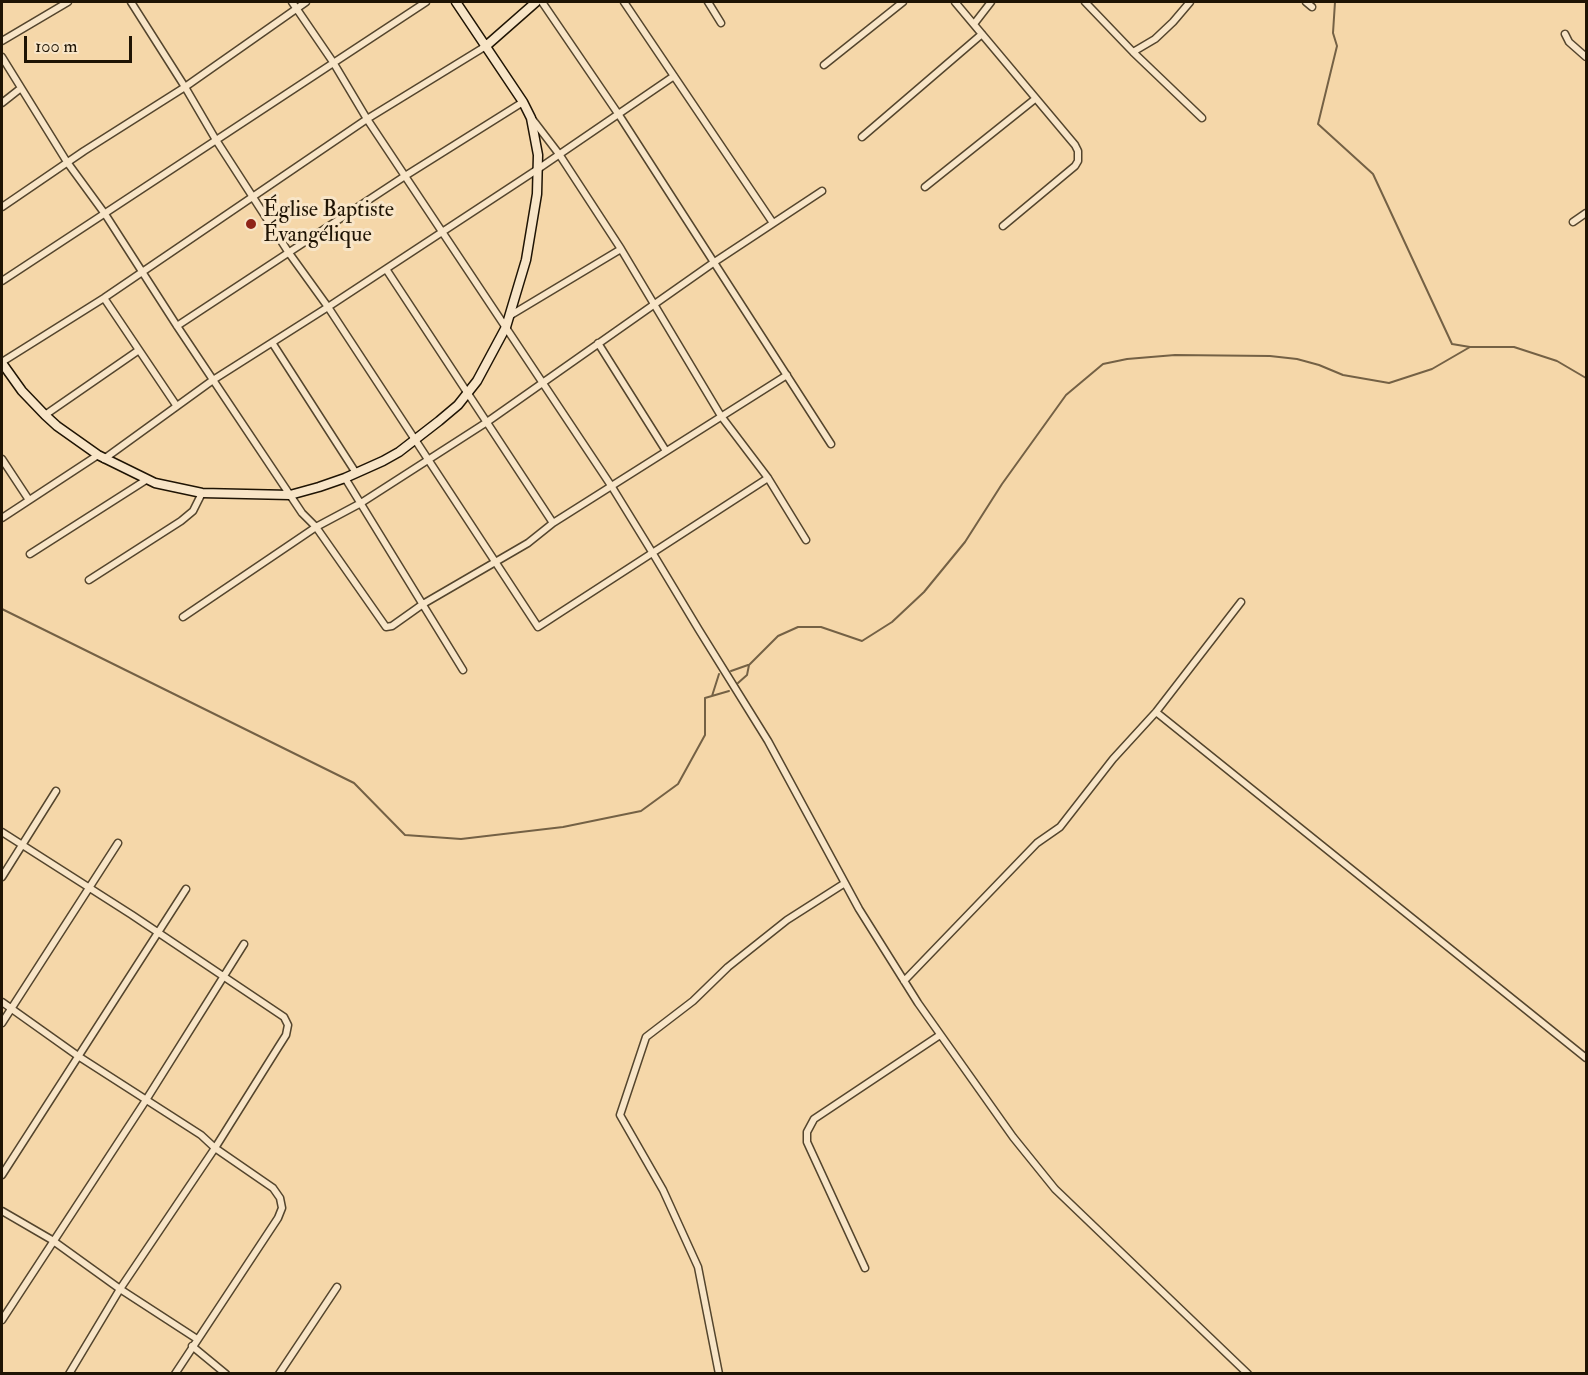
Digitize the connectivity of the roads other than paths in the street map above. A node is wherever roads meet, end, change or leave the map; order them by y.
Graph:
1 (68, 2) edge
2 (130, 2) edge
3 (306, 2) edge
4 (426, 2) edge
5 (456, 2) edge
6 (536, 2) edge
7 (542, 2) edge
8 (624, 2) edge
9 (708, 2) edge
10 (903, 2) edge
11 (955, 2) edge
12 (991, 2) edge
13 (1085, 2) edge
14 (1190, 2) edge
15 (1306, 2) edge
16 (294, 4) edge
17 (1312, 7) dead end
18 (721, 23) dead end
19 (974, 24) junction
20 (982, 34) junction
21 (1565, 34) dead end
22 (2, 41) edge
23 (486, 46) junction
24 (1133, 52) junction
25 (2, 57) edge
26 (1587, 57) edge
27 (333, 62) junction
28 (824, 65) dead end
29 (674, 76) junction
30 (185, 87) junction
31 (21, 88) junction
32 (1035, 99) junction
33 (523, 102) junction
34 (2, 103) edge
35 (619, 115) junction
36 (367, 118) junction
37 (531, 118) junction
38 (1202, 118) dead end
39 (862, 137) dead end
40 (216, 140) junction
41 (559, 154) junction
42 (67, 162) junction
43 (538, 169) junction
44 (405, 176) junction
45 (926, 187) dead end
46 (822, 191) dead end
47 (252, 195) junction
48 (2, 207) edge
49 (1587, 213) edge
50 (105, 214) junction
51 (1573, 222) dead end
52 (773, 223) junction
53 (1003, 226) dead end
54 (442, 231) junction
55 (621, 249) junction
56 (289, 253) junction
57 (713, 263) junction
58 (386, 270) junction
59 (143, 271) junction
60 (2, 281) edge
61 (104, 298) junction
62 (655, 304) junction
63 (328, 307) junction
64 (510, 315) junction
65 (177, 326) junction
66 (506, 327) junction
67 (598, 343) junction
68 (273, 344) junction
69 (139, 350) junction
70 (2, 363) edge
71 (787, 375) junction
72 (213, 380) junction
73 (541, 382) junction
74 (468, 392) junction
75 (176, 405) junction
76 (45, 415) junction
77 (721, 416) junction
78 (487, 422) junction
79 (414, 440) junction
80 (831, 444) dead end
81 (666, 451) junction
82 (101, 457) junction
83 (2, 459) edge
84 (429, 460) junction
85 (356, 473) junction
86 (345, 478) junction
87 (768, 478) junction
88 (146, 480) junction
89 (612, 487) junction
90 (202, 493) junction
91 (290, 495) junction
92 (29, 500) junction
93 (361, 503) junction
94 (2, 518) edge
95 (553, 523) junction
96 (316, 527) junction
97 (806, 540) dead end
98 (652, 552) junction
99 (30, 554) dead end
100 (495, 562) junction
101 (89, 580) dead end
102 (1241, 602) dead end
103 (423, 604) junction
104 (183, 617) dead end
105 (463, 670) dead end
106 (1156, 712) junction
107 (56, 791) dead end
108 (2, 832) edge
109 (118, 843) dead end
110 (22, 844) junction
111 (2, 877) edge
112 (845, 883) junction
113 (88, 887) junction
114 (186, 889) dead end
115 (158, 933) junction
116 (244, 944) dead end
117 (224, 977) junction
118 (904, 981) junction
119 (2, 1002) edge
120 (11, 1008) junction
121 (2, 1023) edge
122 (940, 1035) junction
123 (78, 1056) junction
124 (1587, 1058) edge
125 (146, 1100) junction
126 (215, 1148) junction
127 (2, 1176) edge
128 (2, 1210) edge
129 (52, 1240) junction
130 (865, 1268) dead end
131 (337, 1287) dead end
132 (120, 1289) junction
133 (2, 1320) edge
134 (197, 1339) junction
135 (192, 1347) junction
136 (69, 1374) edge
137 (175, 1374) edge
138 (226, 1374) edge
139 (279, 1374) edge
140 (719, 1374) edge
141 (1248, 1374) edge

1 - 22 street
2 - 30 street
3 - 16 street
4 - 27 street
5 - 23 street
6 - 23 street
7 - 35 street
8 - 29 street
9 - 18 street
10 - 28 street
11 - 19 street
12 - 19 street
13 - 24 street
14 - 24 street
15 - 17 street
16 - 27 street
16 - 30 street
19 - 20 street
20 - 32 street
20 - 39 street
21 - 26 street
23 - 33 street
23 - 36 street
24 - 38 street
25 - 31 street
27 - 36 street
27 - 40 street
29 - 35 street
29 - 52 street
30 - 40 street
30 - 42 street
31 - 34 street
31 - 42 street
32 - 45 street
32 - 53 street
33 - 37 street
33 - 44 street
35 - 41 street
35 - 57 street
36 - 44 street
36 - 47 street
37 - 41 street
37 - 43 street
40 - 47 street
40 - 50 street
41 - 43 street
41 - 55 street
42 - 48 street
42 - 50 street
43 - 54 street
43 - 64 street
44 - 54 street
44 - 56 street
46 - 52 street
47 - 56 street
47 - 59 street
49 - 51 street
50 - 59 street
50 - 60 street
52 - 57 street
54 - 58 street
54 - 66 street
55 - 62 street
55 - 64 street
56 - 63 street
56 - 65 street
57 - 62 street
57 - 71 street
58 - 63 street
58 - 74 street
59 - 61 street
59 - 65 street
61 - 69 street
61 - 70 street
62 - 67 street
62 - 77 street
63 - 68 street
63 - 79 street
64 - 66 street
65 - 72 street
66 - 73 street
66 - 74 street
67 - 73 street
67 - 81 street
68 - 72 street
68 - 85 street
69 - 75 street
69 - 76 street
70 - 76 street
71 - 77 street
71 - 80 street
72 - 75 street
72 - 91 street
73 - 78 street
73 - 89 street
74 - 78 street
74 - 79 street
75 - 82 street
76 - 82 street
77 - 81 street
77 - 87 street
78 - 84 street
78 - 95 street
79 - 84 street
79 - 85 street
81 - 89 street
82 - 88 street
82 - 92 street
83 - 92 street
84 - 93 street
84 - 100 street
85 - 86 street
86 - 91 street
86 - 93 street
87 - 97 street
87 - 98 street
88 - 90 street
88 - 99 street
89 - 95 street
89 - 98 street
90 - 91 street
90 - 101 street
91 - 96 street
92 - 94 street
93 - 96 street
93 - 103 street
95 - 100 street
96 - 103 street
96 - 104 street
98 - 100 street
98 - 112 street
100 - 103 street
102 - 106 street
103 - 105 street
106 - 118 street
106 - 124 street
107 - 110 street
108 - 110 street
109 - 113 street
110 - 111 street
110 - 113 street
112 - 118 street
112 - 140 street
113 - 115 street
113 - 120 street
114 - 115 street
115 - 117 street
115 - 123 street
116 - 117 street
117 - 125 street
117 - 126 street
118 - 122 street
119 - 120 street
120 - 121 street
120 - 123 street
122 - 130 street
122 - 141 street
123 - 125 street
123 - 127 street
125 - 126 street
125 - 129 street
126 - 132 street
126 - 134 street
128 - 129 street
129 - 132 street
129 - 133 street
131 - 139 street
132 - 134 street
132 - 136 street
134 - 135 street
135 - 137 street
135 - 138 street

